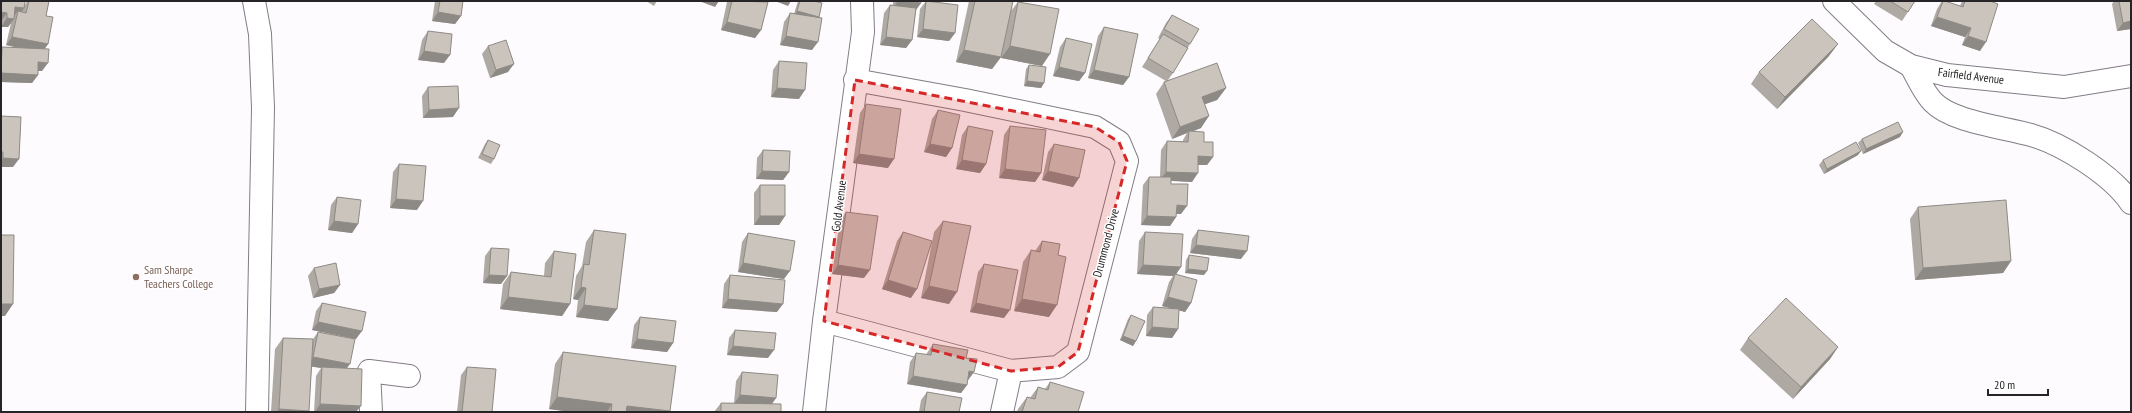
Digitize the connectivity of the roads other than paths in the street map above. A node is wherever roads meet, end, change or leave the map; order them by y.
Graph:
1 (254, 1) edge
2 (862, 1) edge
3 (1834, 1) edge
4 (1911, 66) junction
5 (2131, 76) edge
6 (855, 80) junction
7 (2131, 202) edge
8 (824, 321) junction
9 (1011, 371) junction
10 (409, 376) dead end
11 (257, 412) edge
12 (371, 412) edge
13 (814, 412) edge
14 (1002, 412) edge

1 - 11 street
2 - 6 street, Gold Avenue
3 - 4 street, Fairfield Avenue
4 - 5 street, Fairfield Avenue
4 - 7 street
6 - 8 street, Gold Avenue
6 - 9 street, Drummond Drive
8 - 9 street, Drummond Drive
8 - 13 street, Gold Avenue
9 - 14 street
10 - 12 street

